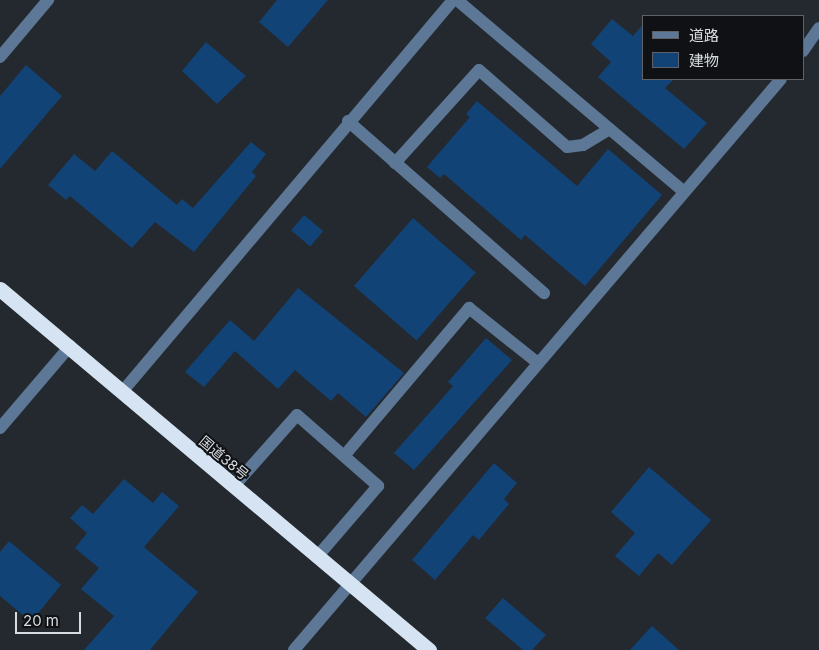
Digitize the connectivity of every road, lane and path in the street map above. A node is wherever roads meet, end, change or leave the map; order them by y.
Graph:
1 (48, 0) edge
2 (454, 0) edge
3 (458, 0) edge
4 (819, 28) edge
5 (804, 50) edge
6 (0, 57) edge
7 (779, 80) edge
8 (348, 121) junction
9 (610, 129) junction
10 (395, 162) junction
11 (684, 192) junction
12 (0, 289) edge
13 (544, 293) dead end
14 (70, 346) junction
15 (538, 363) junction
16 (122, 392) junction
17 (0, 428) edge
18 (344, 456) junction
19 (234, 487) junction
20 (317, 557) junction
21 (350, 584) junction
22 (294, 650) edge
23 (429, 650) edge

1 - 6 street
2 - 8 street
3 - 9 street
4 - 5 street
7 - 11 street
8 - 10 street
8 - 16 street
9 - 10 street
9 - 11 street
10 - 13 street
11 - 15 street
12 - 14 highway, 国道38号
14 - 16 highway, 国道38号
14 - 17 street
15 - 18 street
15 - 21 street
16 - 19 highway, 国道38号
18 - 19 street
18 - 20 street
19 - 20 highway, 国道38号
20 - 21 highway, 国道38号
21 - 22 street
21 - 23 highway, 国道38号

